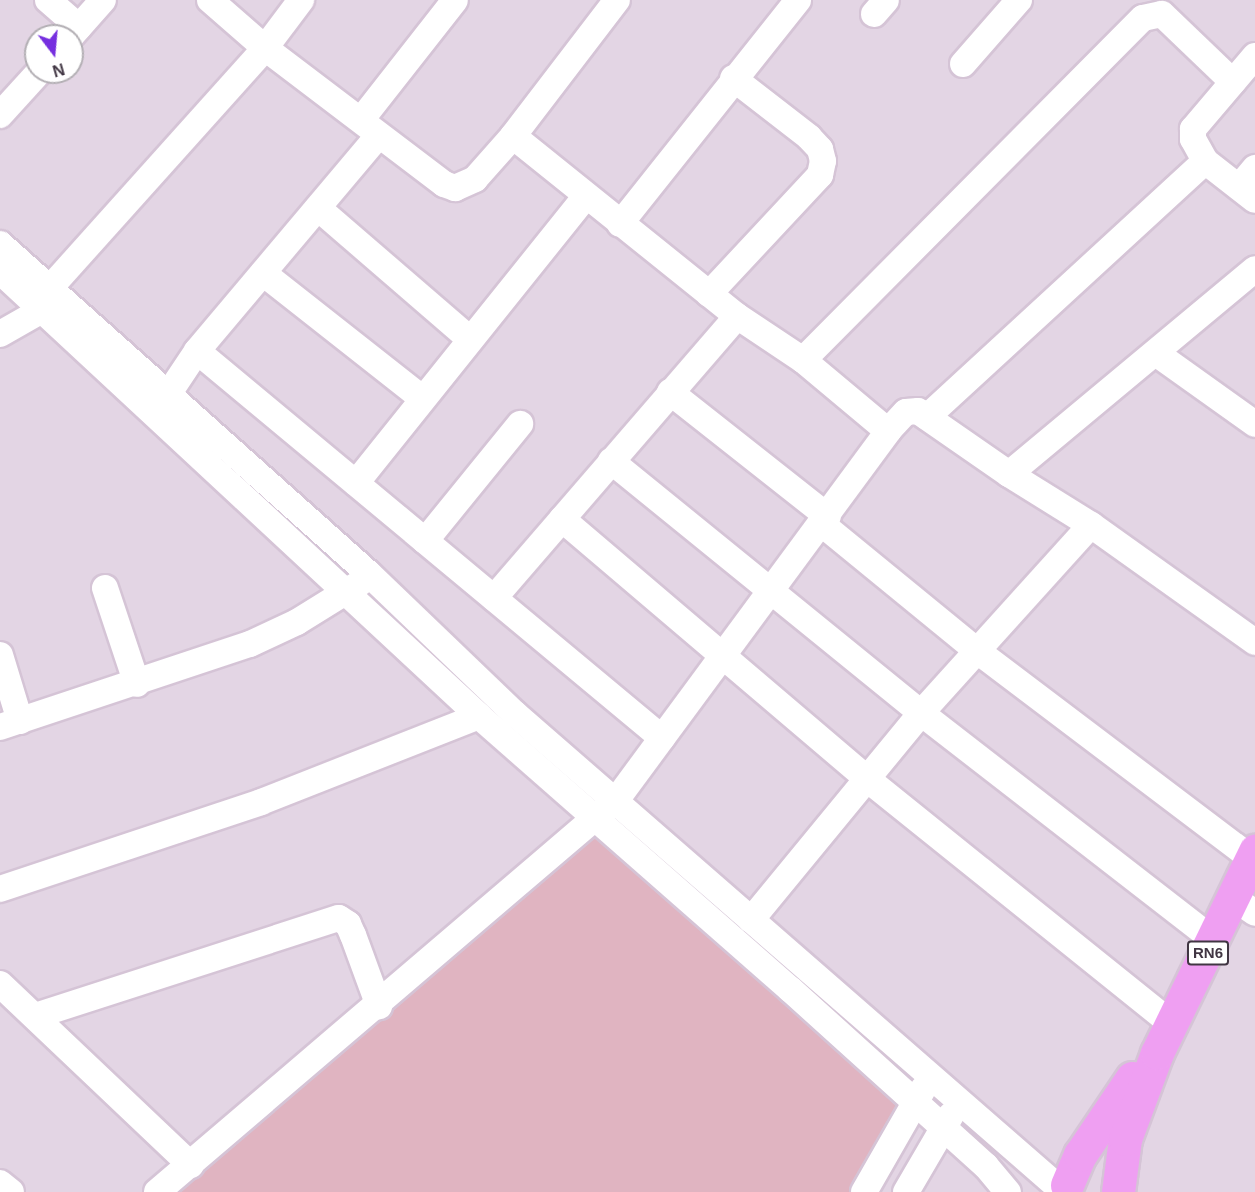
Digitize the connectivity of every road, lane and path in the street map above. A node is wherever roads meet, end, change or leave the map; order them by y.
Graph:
1 (48, 0) edge
2 (103, 0) edge
3 (210, 0) edge
4 (301, 0) edge
5 (455, 0) edge
6 (617, 0) edge
7 (798, 0) edge
8 (1019, 0) edge
9 (68, 24) edge
10 (82, 24) edge
11 (265, 48) junction
12 (1255, 56) edge
13 (963, 64) dead end
14 (733, 78) junction
15 (1233, 82) junction
16 (28, 84) edge
17 (0, 115) edge
18 (370, 127) junction
19 (513, 136) junction
20 (1205, 161) junction
21 (1250, 185) edge
22 (586, 196) junction
23 (318, 208) junction
24 (620, 224) junction
25 (0, 243) edge
26 (1255, 269) edge
27 (0, 271) edge
28 (263, 273) junction
29 (709, 294) junction
30 (46, 299) junction
31 (736, 316) junction
32 (0, 334) edge
33 (470, 339) junction
34 (197, 351) junction
35 (1157, 354) junction
36 (803, 360) junction
37 (670, 392) junction
38 (169, 393) junction
39 (422, 398) junction
40 (927, 417) junction
41 (520, 424) dead end
42 (1255, 424) edge
43 (888, 430) junction
44 (611, 460) junction
45 (1009, 474) junction
46 (356, 483) junction
47 (562, 519) junction
48 (825, 520) junction
49 (1091, 525) junction
50 (425, 541) junction
51 (369, 574) junction
52 (105, 588) dead end
53 (348, 593) junction
54 (771, 593) junction
55 (494, 598) junction
56 (1255, 642) edge
57 (976, 650) junction
58 (0, 656) edge
59 (722, 658) junction
60 (137, 684) junction
61 (921, 713) junction
62 (479, 716) junction
63 (10, 724) edge
64 (662, 738) junction
65 (866, 778) junction
66 (617, 799) junction
67 (595, 818) junction
68 (1253, 855) edge
69 (0, 890) edge
70 (1243, 905) edge
71 (751, 920) junction
72 (1215, 941) junction
73 (0, 984) edge
74 (379, 1006) junction
75 (35, 1016) junction
76 (1172, 1024) junction
77 (1157, 1053) junction
78 (930, 1078) junction
79 (915, 1102) junction
80 (959, 1104) junction
81 (942, 1128) junction
82 (191, 1165) junction
83 (0, 1183) edge
84 (1060, 1188) edge
85 (11, 1192) edge
86 (157, 1192) edge
87 (864, 1192) edge
88 (906, 1192) edge
89 (1008, 1192) edge
90 (1104, 1192) edge
91 (1118, 1192) edge

1 - 9 street
2 - 10 street
3 - 11 street
4 - 11 street
5 - 18 street
6 - 19 street
7 - 14 street
8 - 13 street
11 - 18 street
11 - 30 street
12 - 15 street
14 - 24 street
14 - 29 street
15 - 20 street
15 - 36 street
16 - 17 street
18 - 19 street
18 - 23 street
19 - 22 street
20 - 21 street
20 - 40 street
22 - 24 street
22 - 33 street
23 - 28 street
23 - 33 street
24 - 29 street
25 - 30 street
26 - 35 street
27 - 30 street
28 - 34 street
28 - 39 street
29 - 31 street
30 - 32 street
30 - 38 street
30 - 53 street
31 - 36 street
31 - 37 street
33 - 39 street
34 - 38 street
34 - 46 street
35 - 42 street
35 - 45 street
36 - 43 street
37 - 44 street
37 - 48 street
38 - 51 street
39 - 46 street
40 - 43 street
40 - 45 street
41 - 50 street
43 - 48 street
44 - 47 street
44 - 54 street
45 - 49 street
46 - 50 street
47 - 55 street
47 - 59 street
48 - 54 street
48 - 57 street
49 - 56 street
49 - 57 street
50 - 55 street
51 - 53 street
51 - 66 street
52 - 60 street
53 - 60 street
53 - 62 street
54 - 59 street
54 - 61 street
55 - 64 street
57 - 61 street
57 - 68 street
58 - 63 street
59 - 64 street
59 - 65 street
60 - 63 street
61 - 65 street
61 - 72 street
62 - 67 street
62 - 69 street
64 - 66 street
65 - 71 street
65 - 76 street
66 - 67 street
66 - 71 street
67 - 74 street
67 - 79 street
68 - 70 main road, RN6
70 - 72 main road, RN6
71 - 78 street
72 - 76 main road, RN6
73 - 75 street
74 - 75 street
74 - 82 street
75 - 82 street
76 - 77 main road, RN6
77 - 84 main road, RN6
77 - 91 main road, RN6
78 - 79 street
78 - 80 street
79 - 81 street
79 - 87 street
80 - 81 street
80 - 84 street
81 - 88 street
81 - 89 street
82 - 86 street
83 - 85 street
84 - 90 main road

